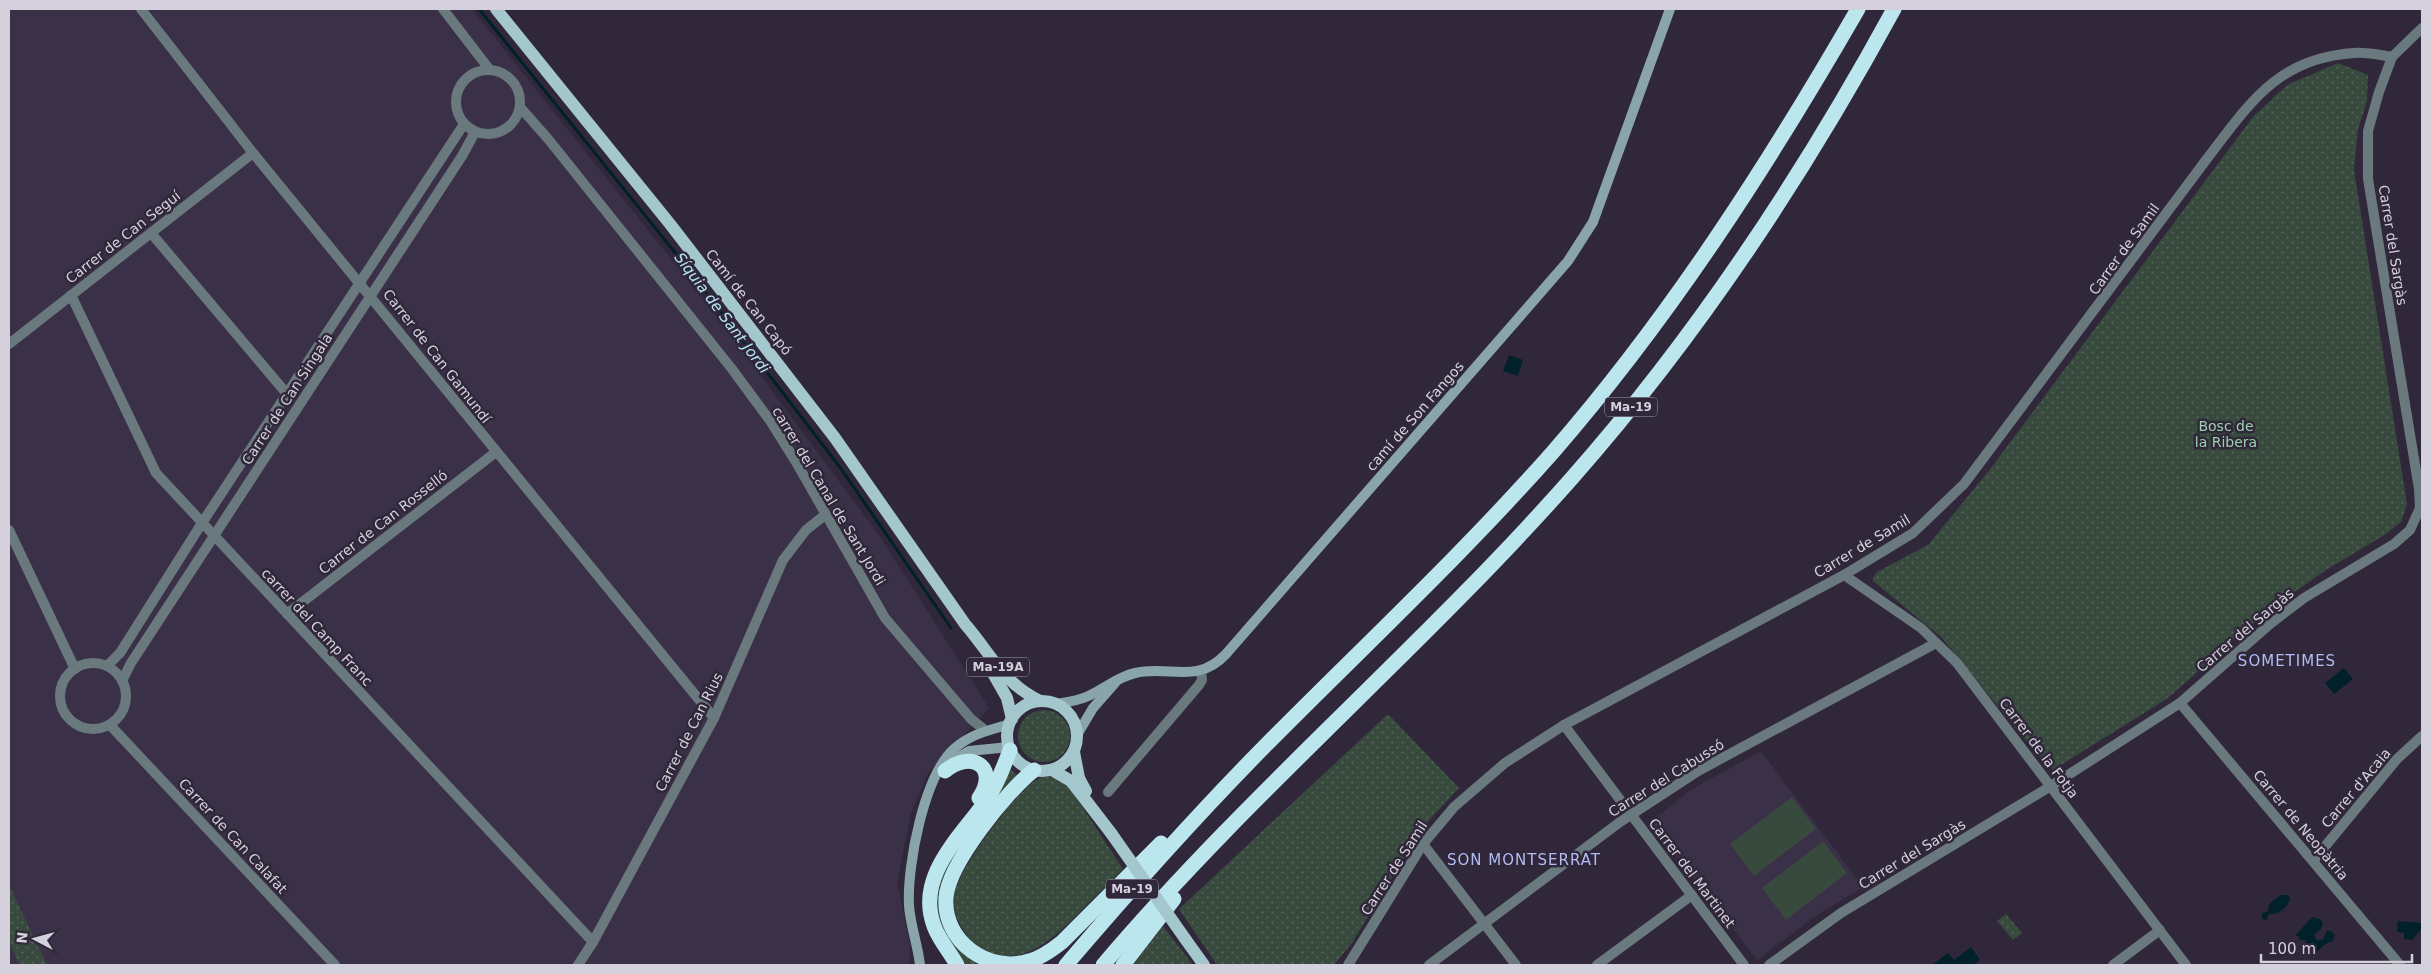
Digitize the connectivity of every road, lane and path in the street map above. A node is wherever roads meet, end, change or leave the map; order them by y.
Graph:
1 (141, 9) edge
2 (442, 9) edge
3 (496, 9) edge
4 (1670, 9) edge
5 (1858, 9) edge
6 (1894, 9) edge
7 (2422, 28) edge
8 (2392, 57) junction
9 (490, 70) junction
10 (520, 107) junction
11 (464, 124) junction
12 (475, 132) junction
13 (253, 153) junction
14 (151, 233) junction
15 (361, 283) junction
16 (71, 295) junction
17 (372, 295) junction
18 (9, 344) edge
19 (287, 394) junction
20 (496, 452) junction
21 (2421, 509) edge
22 (826, 515) junction
23 (202, 523) junction
24 (9, 530) edge
25 (214, 537) junction
26 (1844, 575) junction
27 (287, 614) junction
28 (965, 624) junction
29 (1936, 643) junction
30 (107, 666) junction
31 (74, 669) junction
32 (1201, 671) junction
33 (1119, 679) junction
34 (122, 681) junction
35 (1040, 701) junction
36 (2180, 703) junction
37 (1056, 704) junction
38 (714, 718) junction
39 (1011, 722) junction
40 (110, 725) junction
41 (1564, 725) junction
42 (986, 731) junction
43 (1077, 735) junction
44 (2422, 736) edge
45 (1010, 748) junction
46 (1074, 752) junction
47 (1034, 770) junction
48 (1052, 770) junction
49 (945, 771) junction
50 (2051, 786) junction
51 (1108, 792) dead end
52 (924, 808) junction
53 (1094, 809) junction
54 (1200, 813) junction
55 (1632, 815) junction
56 (968, 826) junction
57 (1218, 837) junction
58 (1423, 844) junction
59 (2313, 862) junction
60 (1692, 895) junction
61 (1484, 922) junction
62 (2160, 930) junction
63 (593, 942) junction
64 (335, 965) edge
65 (578, 965) edge
66 (920, 965) edge
67 (957, 965) edge
68 (1066, 965) edge
69 (1103, 965) edge
70 (1123, 965) edge
71 (1204, 965) edge
72 (1348, 965) edge
73 (1429, 965) edge
74 (1516, 965) edge
75 (1597, 965) edge
76 (1744, 965) edge
77 (1769, 965) edge
78 (2113, 965) edge
79 (2186, 965) edge
80 (2400, 965) edge

1 - 13 street, Carrer de Can Gamundí
2 - 9 street
3 - 28 main road, Camí de Can Capó / Ma-19A
4 - 32 street, camí de Son Fangos
5 - 54 highway, Ma-19
6 - 57 highway, Ma-19
7 - 8 street
8 - 21 street, Carrer del Sargàs
8 - 26 street, Carrer de Samil
9 - 10 street
9 - 11 street
10 - 12 street
10 - 22 street, carrer del Canal de Sant Jordi
11 - 12 street
11 - 15 street, Carrer de Can Singala
12 - 17 street, Carrer de Can Singala
13 - 14 street, Carrer de Can Seguí
13 - 15 street, Carrer de Can Gamundí
14 - 16 street, Carrer de Can Seguí
14 - 19 street
15 - 17 street, Carrer de Can Gamundí
15 - 19 street, Carrer de Can Singala
16 - 18 street, Carrer de Can Seguí
16 - 23 street, carrer del Camp Franc
17 - 20 street, Carrer de Can Gamundí
17 - 25 street, Carrer de Can Singala
19 - 23 street, Carrer de Can Singala
20 - 27 street, Carrer de Can Rosselló
20 - 38 street, Carrer de Can Gamundí
21 - 36 street, Carrer del Sargàs
22 - 38 street, Carrer de Can Rius
22 - 42 street, carrer del Canal de Sant Jordi
23 - 25 street, carrer del Camp Franc
23 - 30 street, Carrer de Can Singala
24 - 31 street
25 - 27 street, carrer del Camp Franc
25 - 34 street, Carrer de Can Singala
26 - 29 street, Carrer de la Fotja
26 - 41 street, Carrer de Samil
27 - 63 street, carrer del Camp Franc
28 - 35 main road, Camí de Can Capó / Ma-19A
28 - 39 main road, Camí de Can Capó / Ma-19A
29 - 50 street, Carrer de la Fotja
29 - 55 street, Carrer del Cabussó
30 - 31 street
30 - 34 street
31 - 40 street
32 - 33 street
32 - 51 street
33 - 37 street
33 - 43 street
34 - 40 street
35 - 37 main road
35 - 39 main road
36 - 50 street, Carrer del Sargàs
36 - 59 street, Carrer de Neopàtria
37 - 43 main road
38 - 63 street, Carrer de Can Rius
39 - 42 street
39 - 45 main road
40 - 64 street, Carrer de Can Calafat
41 - 55 street, Carrer del Martinet
41 - 58 street, Carrer de Samil
42 - 52 street
43 - 46 main road
44 - 59 street, Carrer d'Acaia
45 - 47 main road
45 - 49 street
45 - 56 highway
46 - 48 main road
46 - 53 main road
47 - 48 main road
47 - 54 highway
48 - 53 main road
49 - 52 street
49 - 56 highway
50 - 62 street, Carrer de la Fotja
50 - 77 street, Carrer del Sargàs
52 - 66 street
53 - 71 main road, bridge
54 - 68 highway, Ma-19
55 - 60 street, Carrer del Martinet
55 - 61 street, Carrer del Cabussó
56 - 67 highway
57 - 69 highway, Ma-19
57 - 70 highway
58 - 61 street
58 - 72 street, Carrer de Samil
59 - 80 street, Carrer de Neopàtria
60 - 75 street
60 - 76 street, Carrer del Martinet
61 - 73 street, Carrer del Cabussó
61 - 74 street
62 - 78 street
62 - 79 street, Carrer de la Fotja
63 - 65 street, Carrer de Can Rius

